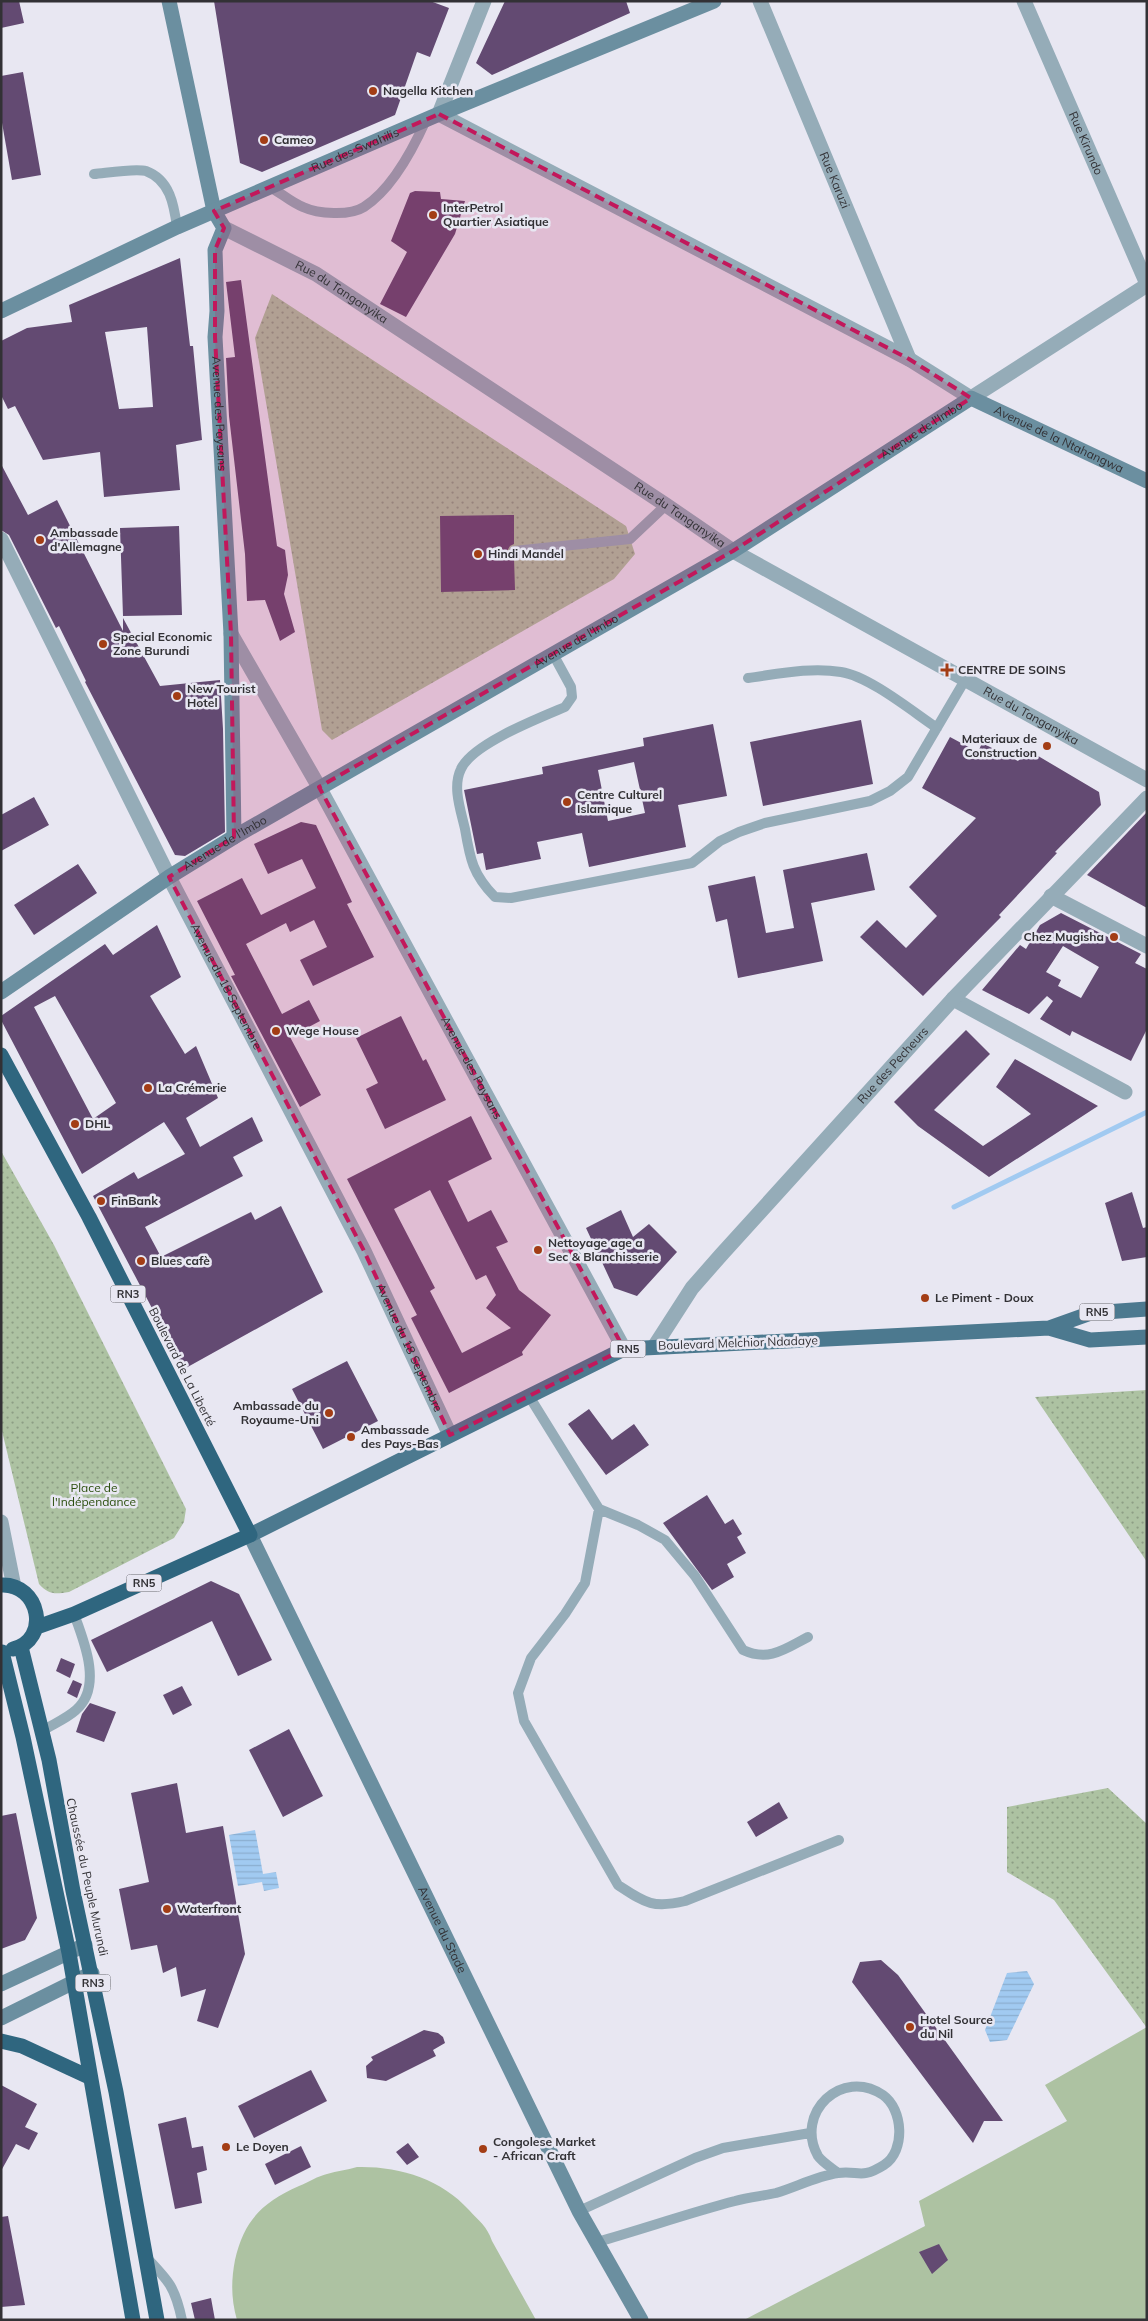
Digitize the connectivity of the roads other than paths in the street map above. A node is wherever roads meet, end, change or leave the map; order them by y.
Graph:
1 (169, 1) edge
2 (484, 1) edge
3 (714, 1) edge
4 (760, 1) edge
5 (1024, 1) edge
6 (432, 117) junction
7 (94, 174) dead end
8 (270, 187) junction
9 (214, 211) junction
10 (177, 227) junction
11 (224, 228) junction
12 (1147, 284) edge
13 (1, 311) edge
14 (909, 359) junction
15 (971, 398) junction
16 (1147, 481) edge
17 (666, 504) junction
18 (1, 539) edge
19 (733, 551) junction
20 (514, 552) dead end
21 (231, 634) junction
22 (554, 654) junction
23 (748, 678) dead end
24 (965, 680) junction
25 (938, 728) junction
26 (1147, 780) edge
27 (319, 787) junction
28 (1147, 798) edge
29 (234, 837) junction
30 (169, 877) junction
31 (1051, 896) junction
32 (1147, 946) edge
33 (1, 992) edge
34 (954, 998) junction
35 (1, 1055) edge
36 (1125, 1092) dead end
37 (1147, 1309) edge
38 (1050, 1328) junction
39 (1147, 1337) edge
40 (654, 1346) junction
41 (624, 1349) junction
42 (529, 1396) junction
43 (450, 1435) junction
44 (599, 1509) junction
45 (1, 1522) edge
46 (250, 1536) junction
47 (8, 1586) edge
48 (74, 1614) junction
49 (37, 1626) junction
50 (808, 1637) dead end
51 (21, 1647) junction
52 (2, 1652) edge
53 (42, 1731) junction
54 (839, 1840) dead end
55 (85, 1945) junction
56 (69, 1953) junction
57 (92, 1973) junction
58 (73, 1982) junction
59 (1, 1984) edge
60 (1, 2018) edge
61 (1, 2041) edge
62 (89, 2077) junction
63 (810, 2133) junction
64 (838, 2173) junction
65 (580, 2211) junction
66 (597, 2242) junction
67 (145, 2256) junction
68 (133, 2320) edge
69 (157, 2320) edge
70 (182, 2320) edge
71 (641, 2320) edge

1 - 9 street
2 - 6 street
3 - 6 street, Rue des Swahilis
4 - 14 street, Rue Karuzi
5 - 12 street, Rue Kirundo
6 - 8 street, Rue des Swahilis
6 - 8 lane
6 - 14 street
7 - 10 lane
8 - 9 street, Rue des Swahilis
9 - 10 street, Rue des Swahilis
9 - 11 street
10 - 13 street, Rue des Swahilis
11 - 17 street, Rue du Tanganyika
11 - 21 street, Avenue des Paysans
12 - 15 street, Avenue de l'Imbo
14 - 15 street
15 - 16 street, Avenue de la Ntahangwa
15 - 19 street, Avenue de l'Imbo
17 - 19 street, Rue du Tanganyika
17 - 20 lane
18 - 30 street, Avenue du 18 Septembre
19 - 22 street, Avenue de l'Imbo
19 - 24 street, Rue du Tanganyika
21 - 27 street, Avenue des Paysans
21 - 29 street, Avenue des Paysans
22 - 25 lane
22 - 27 street, Avenue de l'Imbo
23 - 25 lane
24 - 25 lane
24 - 26 street, Rue du Tanganyika
27 - 29 street, Avenue de l'Imbo
27 - 41 street, Avenue des Paysans
28 - 31 street, Rue des Pecheurs
29 - 30 street, Avenue de l'Imbo
30 - 33 street, Avenue de l'Imbo
30 - 43 street, Avenue du 18 Septembre
31 - 32 street
31 - 34 street, Rue des Pecheurs
34 - 36 street
34 - 40 street, Rue des Pecheurs
35 - 46 highway, Boulevard de La Liberté / RN3
37 - 38 main road, Boulevard Melchior Ndadaye / RN5
38 - 39 main road, RN5
38 - 40 main road, Boulevard Melchior Ndadaye / RN5
40 - 41 main road, Boulevard Melchior Ndadaye / RN5
41 - 42 main road, Boulevard Melchior Ndadaye / RN5
42 - 43 main road, Boulevard Melchior Ndadaye / RN5
42 - 44 lane
43 - 46 main road, Boulevard Melchior Ndadaye / RN5
44 - 50 lane
44 - 54 lane
45 - 47 street
46 - 48 highway, RN5
46 - 65 street, Avenue du Stade
47 - 49 highway
48 - 49 highway, RN5
48 - 53 lane
49 - 51 highway
51 - 52 highway, RN3
51 - 53 highway, Chaussée du Peuple Murundi / RN3
52 - 56 highway, RN3
53 - 55 highway, Chaussée du Peuple Murundi / RN3
55 - 56 street
55 - 57 highway, Chaussée du Peuple Murundi / RN3
56 - 58 highway, RN3
56 - 59 street
57 - 58 street
57 - 67 highway, Chaussée du Peuple Murundi / RN3
58 - 60 street
58 - 62 highway, RN3
61 - 62 highway
62 - 68 highway, RN3
63 - 64 lane
63 - 64 lane
63 - 65 lane
64 - 66 lane
65 - 66 street, Avenue du Stade
66 - 71 street, Avenue du Stade
67 - 69 highway, Chaussée du Peuple Murundi / RN3
67 - 70 lane

